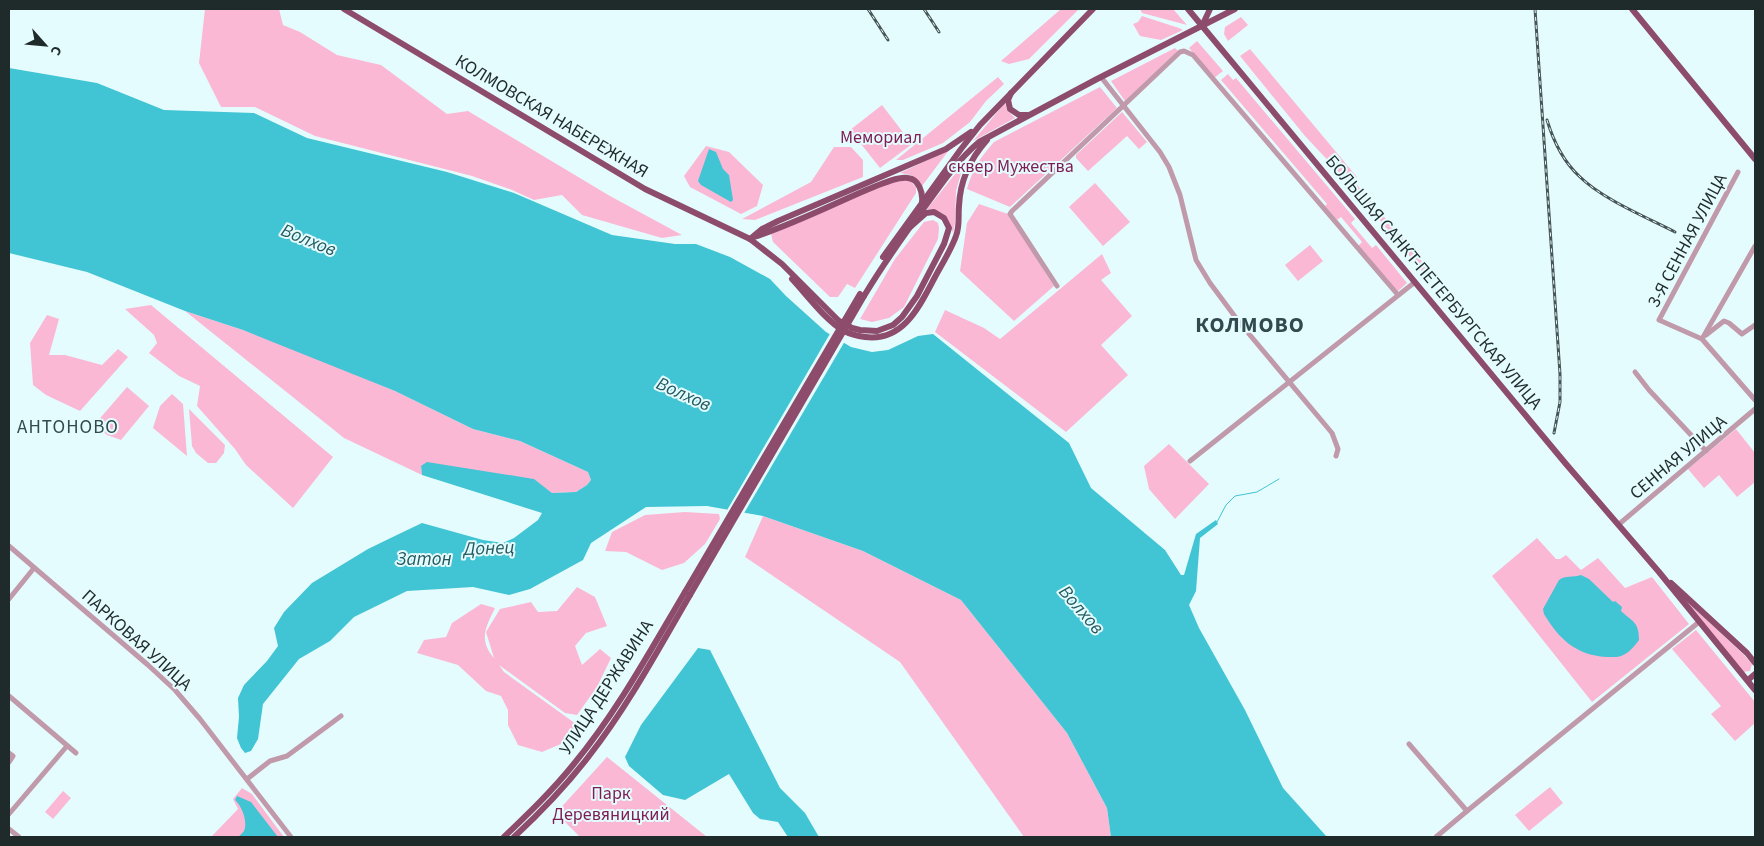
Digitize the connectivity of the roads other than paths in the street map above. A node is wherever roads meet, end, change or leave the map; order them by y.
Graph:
1 (344, 9) edge
2 (1093, 9) edge
3 (1188, 9) edge
4 (1210, 9) edge
5 (1235, 9) edge
6 (1632, 9) edge
7 (1202, 26) junction
8 (1100, 77) junction
9 (1013, 90) junction
10 (1122, 105) junction
11 (1032, 114) junction
12 (980, 126) junction
13 (992, 135) junction
14 (1755, 159) edge
15 (1738, 172) dead end
16 (922, 202) junction
17 (909, 228) junction
18 (750, 238) junction
19 (1755, 246) edge
20 (1415, 282) junction
21 (1057, 286) dead end
22 (862, 295) junction
23 (1398, 295) junction
24 (1755, 325) edge
25 (1702, 339) junction
26 (1635, 372) dead end
27 (1289, 381) junction
28 (1755, 400) edge
29 (1755, 409) edge
30 (1706, 451) junction
31 (1336, 456) dead end
32 (1190, 462) dead end
33 (1618, 525) junction
34 (9, 546) edge
35 (34, 568) junction
36 (1659, 572) junction
37 (688, 593) junction
38 (9, 599) edge
39 (1699, 622) junction
40 (1755, 663) edge
41 (1755, 674) edge
42 (1748, 680) junction
43 (1755, 690) edge
44 (9, 696) edge
45 (341, 716) dead end
46 (1409, 744) dead end
47 (67, 746) junction
48 (9, 753) edge
49 (76, 753) dead end
50 (9, 762) edge
51 (247, 779) junction
52 (1467, 811) junction
53 (9, 814) edge
54 (9, 829) edge
55 (19, 837) edge
56 (291, 837) edge
57 (504, 837) edge
58 (514, 837) edge
59 (1436, 837) edge

1 - 18 main road, КОЛМОВСКАЯ НАБЕРЕЖНАЯ
2 - 9 main road
3 - 7 main road, БОЛЬШАЯ САНКТ-ПЕТЕРБУРГСКАЯ УЛИЦА
4 - 7 main road
5 - 7 main road
6 - 14 main road
7 - 8 main road
7 - 20 main road, БОЛЬШАЯ САНКТ-ПЕТЕРБУРГСКАЯ УЛИЦА
8 - 10 street
8 - 11 main road
9 - 11 main road
9 - 12 main road
10 - 21 street
10 - 23 street
10 - 27 street
11 - 13 main road
12 - 16 main road
12 - 18 main road
13 - 17 main road
13 - 18 main road, КОЛМОВСКАЯ НАБЕРЕЖНАЯ
15 - 25 street, 3-Я СЕННАЯ УЛИЦА
16 - 18 main road
16 - 22 main road
17 - 18 main road, КОЛМОВСКАЯ НАБЕРЕЖНАЯ
17 - 22 main road
19 - 25 street
20 - 23 street
20 - 33 main road, БОЛЬШАЯ САНКТ-ПЕТЕРБУРГСКАЯ УЛИЦА
22 - 37 main road, bridge
23 - 27 street
24 - 25 street
25 - 28 street
26 - 30 street
27 - 31 street
27 - 32 street
29 - 30 street, СЕННАЯ УЛИЦА
30 - 33 street, СЕННАЯ УЛИЦА
33 - 36 main road, БОЛЬШАЯ САНКТ-ПЕТЕРБУРГСКАЯ УЛИЦА
34 - 35 street, ПАРКОВАЯ УЛИЦА
35 - 38 street
35 - 51 street, ПАРКОВАЯ УЛИЦА
36 - 39 main road, БОЛЬШАЯ САНКТ-ПЕТЕРБУРГСКАЯ УЛИЦА
36 - 40 main road, БОЛЬШАЯ САНКТ-ПЕТЕРБУРГСКАЯ УЛИЦА
37 - 57 main road, УЛИЦА ДЕРЖАВИНА
37 - 58 main road, УЛИЦА ДЕРЖАВИНА
39 - 42 main road, БОЛЬШАЯ САНКТ-ПЕТЕРБУРГСКАЯ УЛИЦА
39 - 52 street
41 - 42 main road
42 - 43 main road, БОЛЬШАЯ САНКТ-ПЕТЕРБУРГСКАЯ УЛИЦА
44 - 47 street
45 - 51 street
46 - 52 street
47 - 49 street
47 - 53 street
48 - 50 street
51 - 56 street, ПАРКОВАЯ УЛИЦА
52 - 59 street
54 - 55 street

